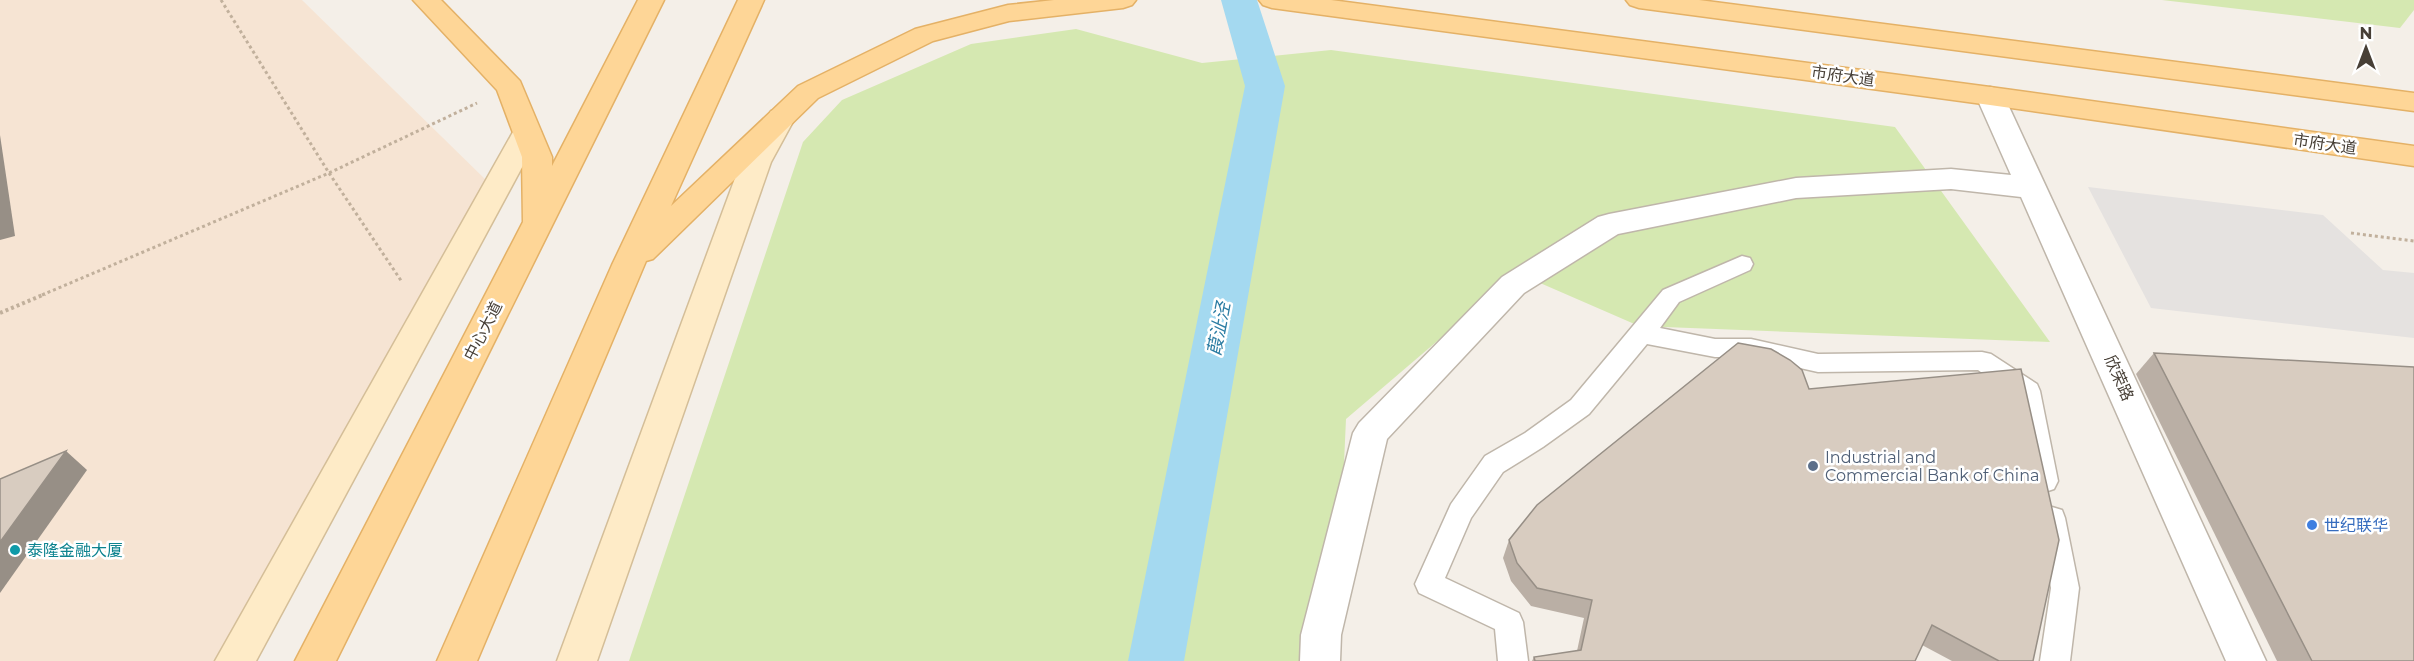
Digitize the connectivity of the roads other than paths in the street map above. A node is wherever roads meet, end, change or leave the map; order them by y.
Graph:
1 (426, 0) edge
2 (651, 0) edge
3 (751, 0) edge
4 (1123, 0) edge
5 (1272, 0) edge
6 (1639, 0) edge
7 (1990, 96) junction
8 (2414, 102) edge
9 (781, 118) junction
10 (527, 132) junction
11 (2414, 156) edge
12 (2033, 188) junction
13 (537, 226) junction
14 (1742, 264) dead end
15 (628, 265) junction
16 (1642, 334) junction
17 (235, 661) edge
18 (315, 661) edge
19 (458, 661) edge
20 (577, 661) edge
21 (1320, 661) edge
22 (1513, 661) edge
23 (2055, 661) edge
24 (2246, 661) edge

1 - 10 main road
2 - 13 main road, 中心大道
3 - 15 main road
4 - 9 main road
5 - 7 main road, 市府大道
6 - 8 main road
7 - 11 main road, 市府大道
7 - 12 street, 欣荣路
9 - 15 main road
9 - 20 main road
10 - 13 main road
10 - 17 main road
12 - 21 street
12 - 24 street, 欣荣路
13 - 18 main road, 中心大道
14 - 16 lane
15 - 19 main road
16 - 22 lane
16 - 23 lane

